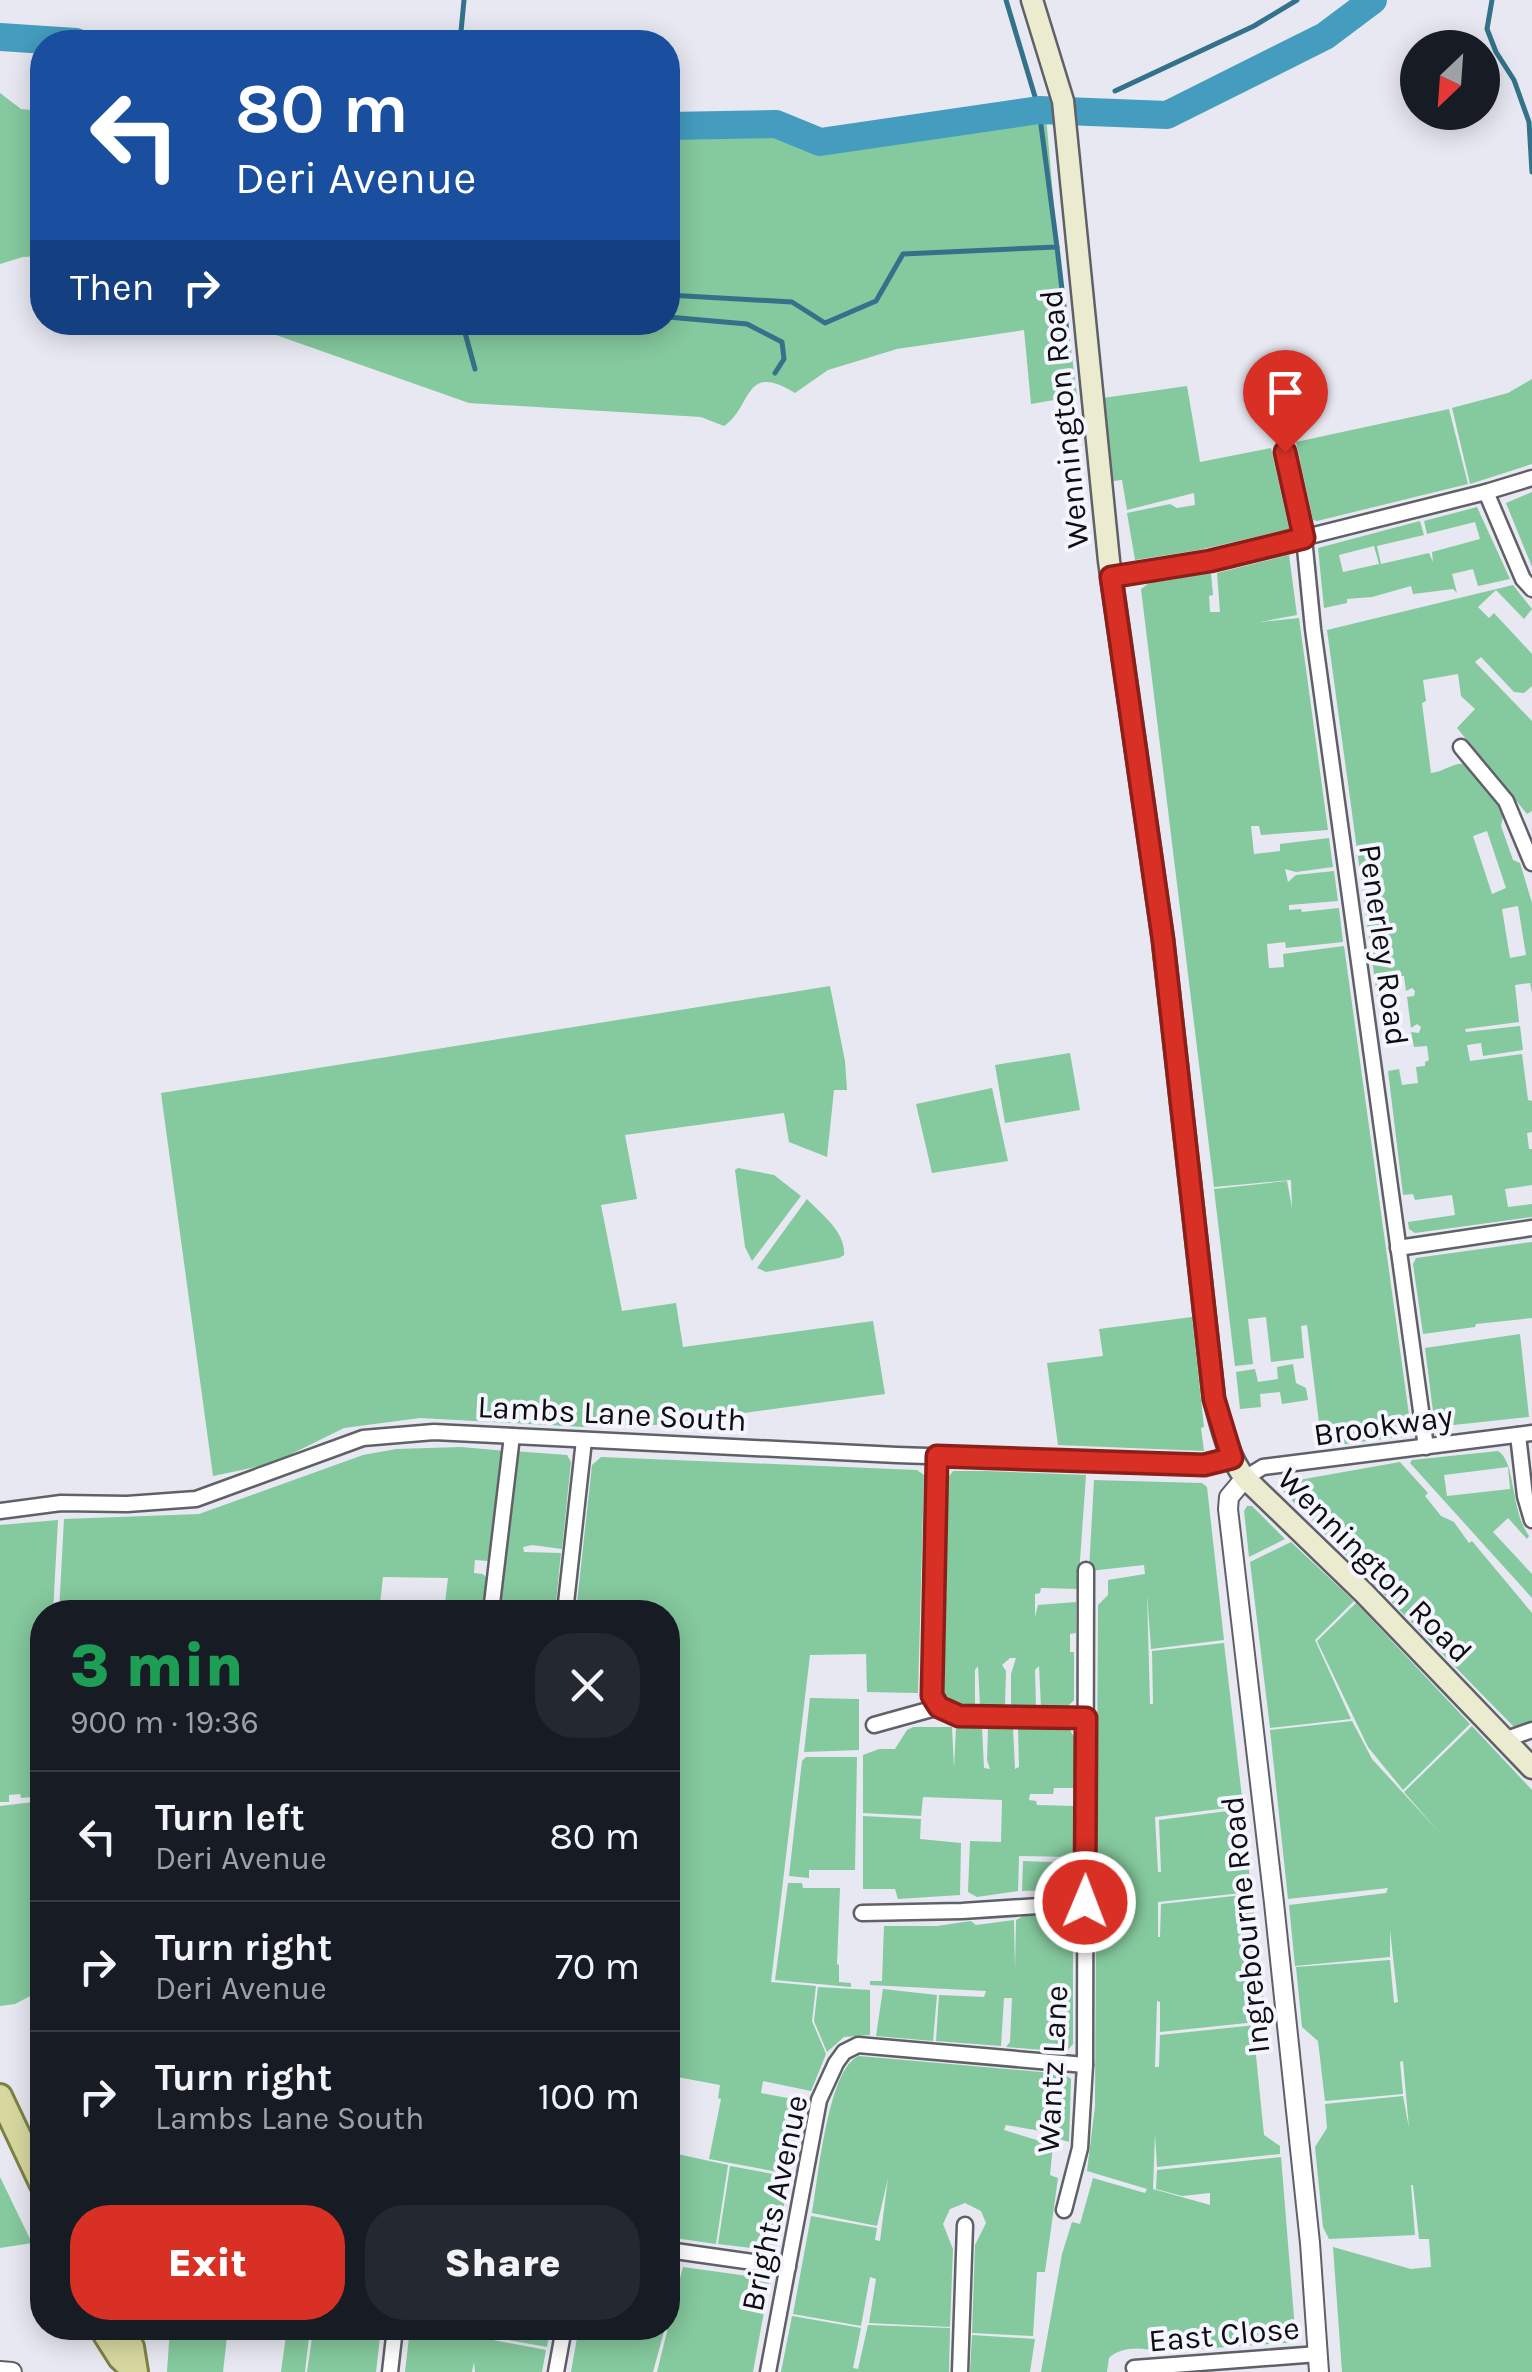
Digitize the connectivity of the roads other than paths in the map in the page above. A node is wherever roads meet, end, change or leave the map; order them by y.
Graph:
1 (1032, 0) edge
2 (1285, 452) dead end
3 (1532, 478) edge
4 (1486, 492) junction
5 (1304, 538) junction
6 (1111, 577) junction
7 (1532, 589) edge
8 (1461, 747) dead end
9 (1532, 864) edge
10 (1532, 1228) edge
11 (1398, 1248) junction
12 (1525, 1434) edge
13 (512, 1436) junction
14 (584, 1440) junction
15 (1426, 1447) junction
16 (937, 1456) junction
17 (1232, 1458) junction
18 (1246, 1478) junction
19 (0, 1511) edge
20 (1532, 1520) edge
21 (1086, 1570) dead end
22 (492, 1600) edge
23 (566, 1600) edge
24 (939, 1707) junction
25 (1086, 1718) junction
26 (874, 1725) dead end
27 (1532, 1730) edge
28 (1504, 1740) junction
29 (1532, 1768) edge
30 (1085, 1902) junction
31 (862, 1913) dead end
32 (1085, 2065) junction
33 (0, 2096) edge
34 (30, 2160) edge
35 (1064, 2210) dead end
36 (965, 2224) dead end
37 (680, 2252) edge
38 (788, 2267) junction
39 (108, 2340) edge
40 (128, 2340) edge
41 (394, 2340) edge
42 (562, 2340) edge
43 (1319, 2363) edge
44 (1134, 2368) dead end
45 (0, 2371) edge
46 (12, 2372) edge
47 (135, 2372) edge
48 (390, 2372) edge
49 (556, 2372) edge
50 (768, 2372) edge
51 (960, 2372) edge

1 - 6 main road, Wennington Road
2 - 5 street, Penerley Road
3 - 4 street
4 - 5 street
4 - 7 street
5 - 6 street
5 - 11 street, Penerley Road
6 - 17 main road, Wennington Road
8 - 9 street
10 - 11 street
11 - 15 street, Penerley Road
12 - 15 street, Brookway
12 - 20 street
13 - 14 street, Lambs Lane South
13 - 19 street, Lambs Lane South
13 - 22 street
14 - 16 street, Lambs Lane South
14 - 23 street
15 - 18 street, Brookway
16 - 17 street, Lambs Lane South
16 - 24 street
17 - 18 main road, Wennington Road
18 - 28 main road, Wennington Road
18 - 43 street, Ingrebourne Road
21 - 25 street, Wantz Lane
24 - 25 street
24 - 26 street
25 - 30 street, Wantz Lane
27 - 28 street
28 - 29 main road, Wennington Road
30 - 31 street
30 - 32 street, Wantz Lane
32 - 35 street, Wantz Lane
32 - 38 street, Brights Avenue
33 - 34 main road
36 - 51 street
37 - 38 street
38 - 50 street, Brights Avenue
39 - 47 main road
40 - 47 main road
41 - 48 street
42 - 49 street
43 - 44 street, East Close
45 - 46 street

